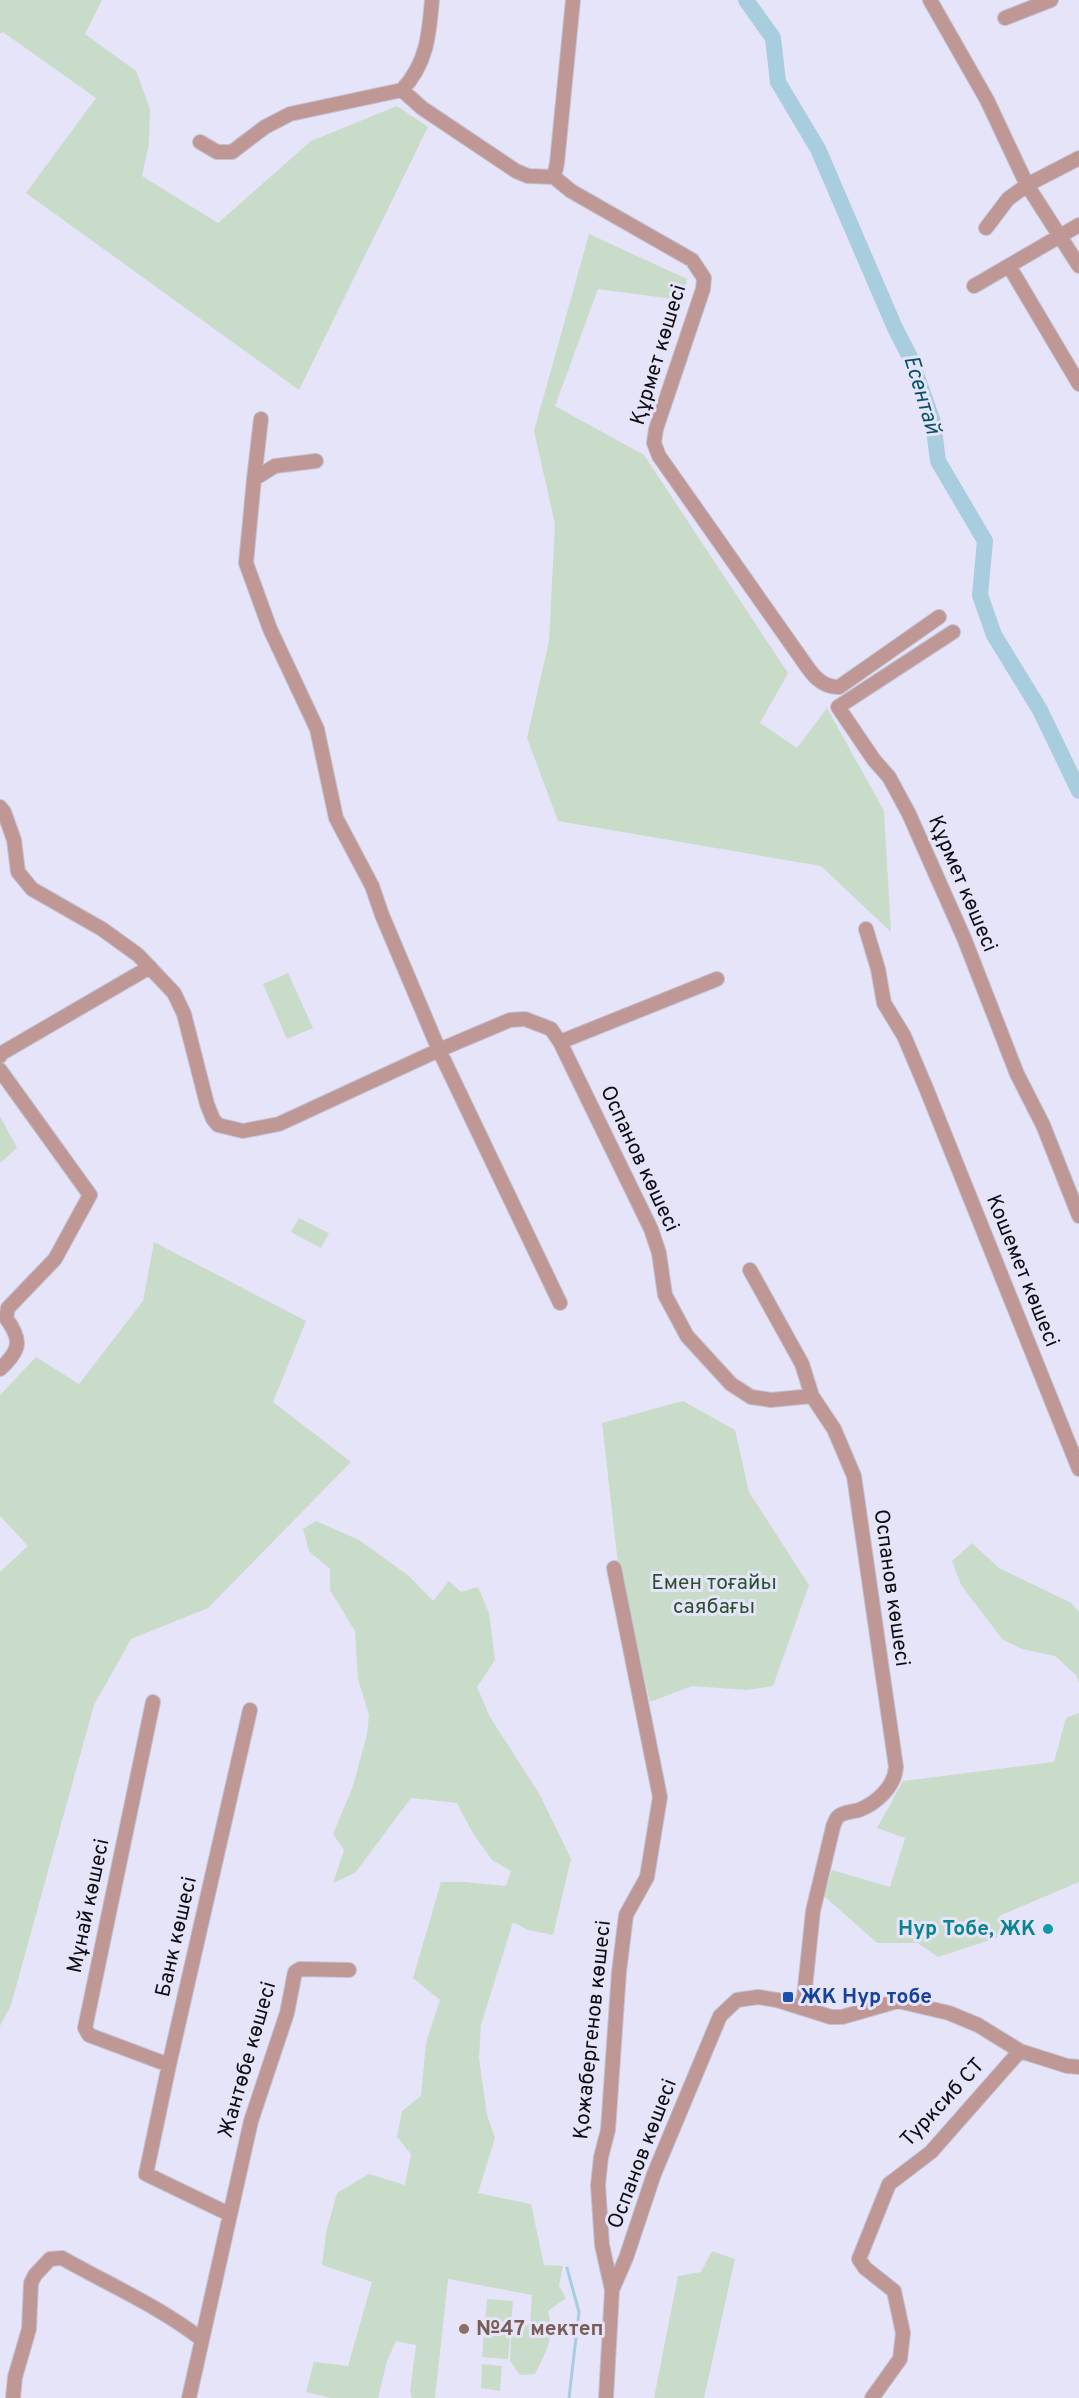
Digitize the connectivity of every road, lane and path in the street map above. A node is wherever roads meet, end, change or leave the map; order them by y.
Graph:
1 (432, 0) edge
2 (573, 0) edge
3 (930, 0) edge
4 (1051, 0) edge
5 (1005, 18) dead end
6 (402, 90) junction
7 (200, 142) dead end
8 (1079, 158) edge
9 (554, 177) junction
10 (1027, 185) junction
11 (1079, 225) edge
12 (987, 228) dead end
13 (1059, 236) junction
14 (1009, 266) junction
15 (1079, 266) edge
16 (974, 286) dead end
17 (1079, 384) edge
18 (261, 419) dead end
19 (316, 461) dead end
20 (254, 480) junction
21 (939, 617) dead end
22 (953, 632) dead end
23 (0, 807) edge
24 (866, 929) dead end
25 (150, 968) junction
26 (717, 979) dead end
27 (560, 1042) junction
28 (439, 1050) junction
29 (0, 1056) edge
30 (0, 1070) edge
31 (1079, 1216) edge
32 (750, 1270) dead end
33 (560, 1303) dead end
34 (0, 1369) edge
35 (812, 1396) junction
36 (1079, 1469) edge
37 (614, 1568) dead end
38 (153, 1702) dead end
39 (250, 1710) dead end
40 (349, 1970) dead end
41 (803, 2007) junction
42 (1020, 2051) junction
43 (169, 2065) junction
44 (1079, 2067) edge
45 (229, 2214) junction
46 (612, 2290) junction
47 (201, 2339) junction
48 (13, 2398) edge
49 (189, 2398) edge
50 (606, 2398) edge
51 (872, 2398) edge

1 - 6 street
2 - 9 street
3 - 10 street
4 - 5 street
6 - 7 street
6 - 9 street
8 - 10 street
9 - 21 street, Құрмет көшесі
10 - 12 street
10 - 13 street
11 - 13 street
13 - 14 street
13 - 15 street
14 - 16 street
14 - 17 street
18 - 20 street
19 - 20 street
20 - 28 street
22 - 31 street, Құрмет көшесі
23 - 25 street, Оспанов көшесі
24 - 36 street, Кошемет көшесі
25 - 28 street, Оспанов көшесі
25 - 29 street
26 - 27 street
27 - 28 street, Оспанов көшесі
27 - 35 street, Оспанов көшесі
28 - 33 street
30 - 34 street
32 - 35 street
35 - 41 street, Оспанов көшесі
37 - 46 street, Қожабергенов көшесі
38 - 43 street, Мұнай көшесі
39 - 43 street, Банк көшесі
40 - 45 street, Жантөбе көшесі
41 - 42 street, Оспанов көшесі
41 - 46 street, Оспанов көшесі
42 - 44 street, Оспанов көшесі
42 - 51 street, Турксиб СТ
43 - 45 street, Банк көшесі
45 - 47 street
46 - 50 street, Оспанов көшесі
47 - 48 street
47 - 49 street

